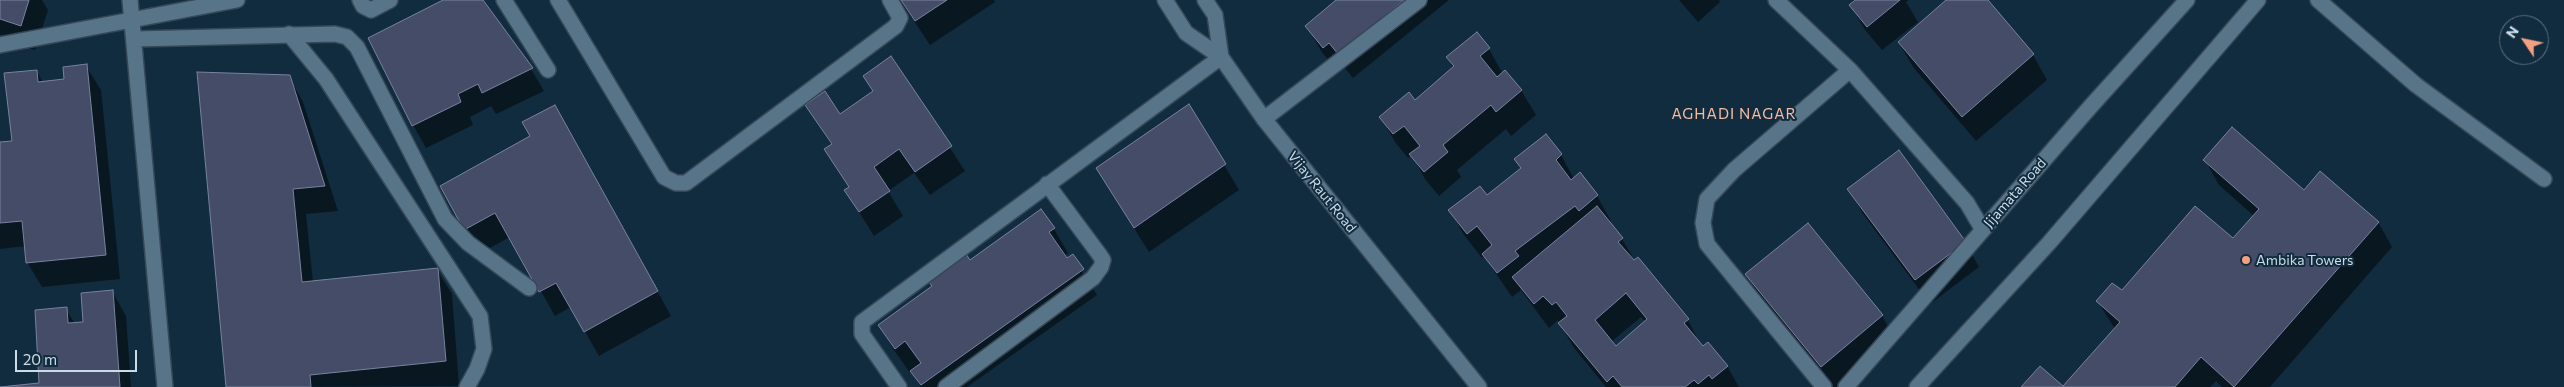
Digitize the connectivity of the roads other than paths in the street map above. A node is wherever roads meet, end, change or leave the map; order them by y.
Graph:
1 (130, 0) edge
2 (237, 0) edge
3 (360, 0) edge
4 (390, 0) edge
5 (504, 0) edge
6 (558, 0) edge
7 (890, 0) edge
8 (1165, 0) edge
9 (1205, 0) edge
10 (1419, 0) edge
11 (1776, 0) edge
12 (2187, 0) edge
13 (2258, 0) edge
14 (2318, 0) edge
15 (132, 19) junction
16 (289, 34) junction
17 (134, 39) junction
18 (0, 45) edge
19 (1221, 57) junction
20 (548, 70) dead end
21 (1850, 70) junction
22 (1264, 119) junction
23 (2544, 179) dead end
24 (1047, 184) junction
25 (1983, 230) junction
26 (529, 288) dead end
27 (165, 387) edge
28 (467, 387) edge
29 (899, 387) edge
30 (946, 387) edge
31 (1479, 387) edge
32 (1824, 387) edge
33 (1846, 387) edge
34 (1917, 387) edge

1 - 15 street
2 - 15 street
3 - 4 street
5 - 20 street
6 - 7 street
8 - 19 street, Vijay Raut Road
9 - 19 street
10 - 22 street
11 - 21 street
12 - 25 street, Jijamata Road
13 - 34 street
14 - 23 street
15 - 17 street
15 - 18 street
16 - 17 street
16 - 26 street
16 - 28 street
17 - 27 street
19 - 22 street, Vijay Raut Road
19 - 24 street
21 - 25 street
21 - 32 street
22 - 31 street, Vijay Raut Road
24 - 29 street
24 - 30 street
25 - 33 street, Jijamata Road

